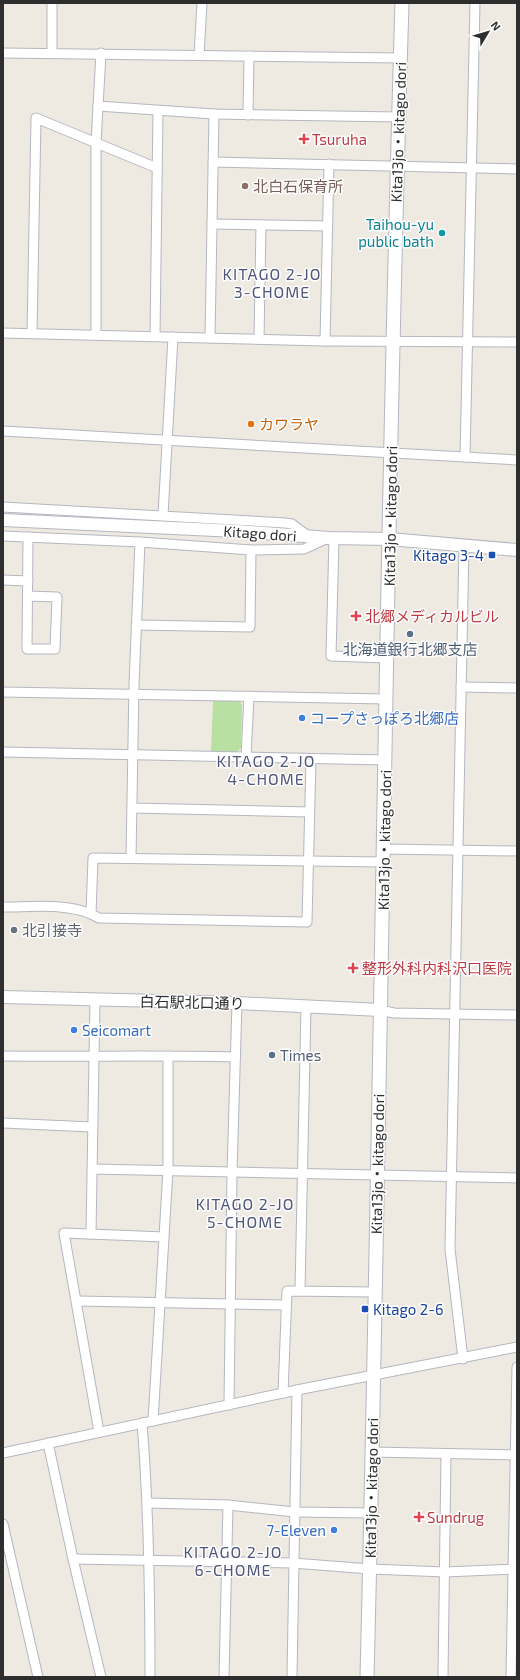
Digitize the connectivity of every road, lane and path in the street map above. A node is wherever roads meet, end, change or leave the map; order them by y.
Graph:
1 (52, 3) edge
2 (202, 3) edge
3 (402, 3) edge
4 (476, 3) edge
5 (52, 52) junction
6 (3, 53) edge
7 (101, 53) junction
8 (199, 55) junction
9 (249, 56) junction
10 (401, 58) junction
11 (98, 106) junction
12 (158, 111) junction
13 (214, 114) junction
14 (248, 115) junction
15 (400, 117) junction
16 (96, 143) junction
17 (213, 162) junction
18 (329, 164) junction
19 (396, 167) junction
20 (157, 168) junction
21 (472, 169) junction
22 (517, 169) edge
23 (212, 224) junction
24 (261, 225) junction
25 (327, 226) junction
26 (3, 333) edge
27 (32, 333) junction
28 (96, 334) junction
29 (155, 336) junction
30 (173, 337) junction
31 (210, 338) junction
32 (259, 339) junction
33 (325, 340) junction
34 (394, 340) junction
35 (468, 341) junction
36 (517, 342) edge
37 (3, 431) edge
38 (166, 441) junction
39 (391, 454) junction
40 (465, 457) junction
41 (517, 460) edge
42 (3, 507) edge
43 (163, 515) junction
44 (3, 520) edge
45 (3, 536) edge
46 (308, 536) junction
47 (28, 537) junction
48 (331, 538) junction
49 (389, 539) junction
50 (140, 542) junction
51 (464, 545) junction
52 (252, 550) junction
53 (517, 550) edge
54 (3, 580) edge
55 (28, 581) junction
56 (28, 596) junction
57 (136, 625) junction
58 (387, 658) junction
59 (461, 687) junction
60 (517, 688) edge
61 (3, 692) edge
62 (134, 694) junction
63 (248, 696) junction
64 (386, 699) junction
65 (3, 752) edge
66 (132, 755) junction
67 (246, 757) junction
68 (311, 759) junction
69 (386, 760) junction
70 (132, 808) junction
71 (309, 812) junction
72 (459, 850) junction
73 (517, 851) edge
74 (383, 856) junction
75 (131, 858) junction
76 (308, 861) junction
77 (3, 907) edge
78 (91, 914) junction
79 (3, 997) edge
80 (95, 1000) junction
81 (237, 1003) junction
82 (306, 1006) junction
83 (380, 1010) junction
84 (456, 1013) junction
85 (517, 1014) edge
86 (3, 1056) edge
87 (168, 1056) junction
88 (236, 1057) junction
89 (94, 1058) junction
90 (3, 1123) edge
91 (92, 1127) junction
92 (92, 1169) junction
93 (168, 1170) junction
94 (232, 1172) junction
95 (303, 1173) junction
96 (377, 1175) junction
97 (452, 1176) junction
98 (517, 1178) edge
99 (91, 1234) junction
100 (164, 1237) junction
101 (300, 1290) junction
102 (375, 1292) junction
103 (78, 1301) junction
104 (160, 1304) junction
105 (230, 1304) junction
106 (286, 1305) junction
107 (517, 1347) edge
108 (463, 1359) junction
109 (517, 1367) edge
110 (374, 1376) junction
111 (297, 1390) junction
112 (283, 1393) junction
113 (229, 1405) junction
114 (153, 1421) junction
115 (142, 1423) junction
116 (100, 1432) junction
117 (48, 1443) junction
118 (371, 1452) junction
119 (3, 1453) edge
120 (446, 1454) junction
121 (516, 1455) edge
122 (148, 1503) junction
123 (228, 1505) junction
124 (295, 1512) junction
125 (370, 1513) junction
126 (3, 1524) edge
127 (73, 1559) junction
128 (150, 1559) junction
129 (226, 1561) junction
130 (293, 1563) junction
131 (370, 1569) junction
132 (515, 1569) edge
133 (445, 1572) junction
134 (38, 1677) edge
135 (101, 1677) edge
136 (150, 1677) edge
137 (224, 1677) edge
138 (292, 1677) edge
139 (367, 1677) edge
140 (443, 1677) edge
141 (511, 1677) edge

1 - 5 street
2 - 8 street
3 - 10 main road, Kita13jo・kitago dori
4 - 21 street
5 - 6 street
5 - 7 street
7 - 8 street
7 - 11 street
8 - 9 street
9 - 10 street
9 - 14 street
10 - 15 main road, Kita13jo・kitago dori
11 - 12 street
11 - 16 street
12 - 13 street
12 - 20 street
13 - 14 street
13 - 17 street
14 - 15 street
15 - 19 main road, Kita13jo・kitago dori
16 - 20 street
16 - 27 street
16 - 28 street
17 - 18 street
17 - 23 street
18 - 19 street
18 - 25 street
19 - 21 street
19 - 34 main road, Kita13jo・kitago dori
20 - 29 street
21 - 22 street
21 - 35 street
23 - 24 street
23 - 31 street
24 - 25 street
24 - 32 street
25 - 33 street
26 - 27 street
27 - 28 street
28 - 29 street
29 - 30 street
30 - 31 street
30 - 38 street
31 - 32 street
32 - 33 street
33 - 34 street
34 - 35 street
34 - 39 main road, Kita13jo・kitago dori
35 - 36 street
35 - 40 street
37 - 38 street
38 - 39 street
38 - 43 street
39 - 40 street
39 - 49 main road, Kita13jo・kitago dori
40 - 41 street
42 - 43 street
43 - 46 street
44 - 46 street, Kitago dori
45 - 47 street
46 - 48 street, Kitago dori
47 - 50 street
47 - 55 street
48 - 49 street, Kitago dori
48 - 52 street
48 - 58 street
49 - 51 street, Kitago dori
49 - 58 main road, Kita13jo・kitago dori
50 - 52 street
50 - 57 street
51 - 53 street, Kitago dori
51 - 59 street
52 - 57 street
54 - 55 street
55 - 56 street
56 - 56 street
57 - 62 street
58 - 64 main road, Kita13jo・kitago dori
59 - 60 street
59 - 72 street
61 - 62 street
62 - 63 street
62 - 66 street
63 - 64 street
63 - 67 street
64 - 69 main road, Kita13jo・kitago dori
65 - 66 street
66 - 67 street
66 - 70 street
67 - 68 street
68 - 69 street
68 - 71 street
69 - 74 main road, Kita13jo・kitago dori
70 - 71 street
70 - 75 street
71 - 76 street
72 - 73 street
72 - 74 street
72 - 84 street
74 - 76 street
74 - 83 main road, Kita13jo・kitago dori
75 - 76 street
75 - 78 street
76 - 78 street
77 - 78 street
79 - 80 street, 白石駅北口通り
80 - 81 street, 白石駅北口通り
80 - 89 street
81 - 82 street, 白石駅北口通り
81 - 88 street
82 - 83 street, 白石駅北口通り
82 - 95 street
83 - 84 street
83 - 96 main road, Kita13jo・kitago dori
84 - 85 street
84 - 97 street
86 - 89 street
87 - 88 street
87 - 89 street
87 - 93 street
88 - 94 street
89 - 91 street
90 - 91 street
91 - 92 street
92 - 93 street
92 - 99 street
93 - 94 street
93 - 100 street
94 - 95 street
94 - 105 street
95 - 96 street
95 - 101 street
96 - 97 street
96 - 102 main road, Kita13jo・kitago dori
97 - 98 street
97 - 108 street
99 - 100 street
99 - 103 street
100 - 104 street
101 - 102 street
101 - 106 street
102 - 110 main road, Kita13jo・kitago dori
103 - 104 street
103 - 116 street
104 - 105 street
104 - 114 street
105 - 106 street
105 - 113 street
106 - 112 street
107 - 108 street
108 - 110 street
109 - 121 street
110 - 111 street
110 - 118 main road, Kita13jo・kitago dori
111 - 112 street
111 - 124 street
112 - 113 street
113 - 114 street
114 - 115 street
115 - 116 street
115 - 122 street
116 - 117 street
117 - 119 street
117 - 127 street
118 - 120 street
118 - 125 main road, Kita13jo・kitago dori
120 - 121 street
120 - 133 street
121 - 132 street
122 - 123 street
122 - 128 street
123 - 124 street
123 - 129 street
124 - 125 street
124 - 130 street
125 - 131 main road, Kita13jo・kitago dori
126 - 134 street
127 - 128 street
127 - 135 street
128 - 129 street
128 - 136 street
129 - 130 street
129 - 137 street
130 - 131 street
130 - 138 street
131 - 133 street
131 - 139 main road, Kita13jo・kitago dori
132 - 133 street
132 - 141 street
133 - 140 street

